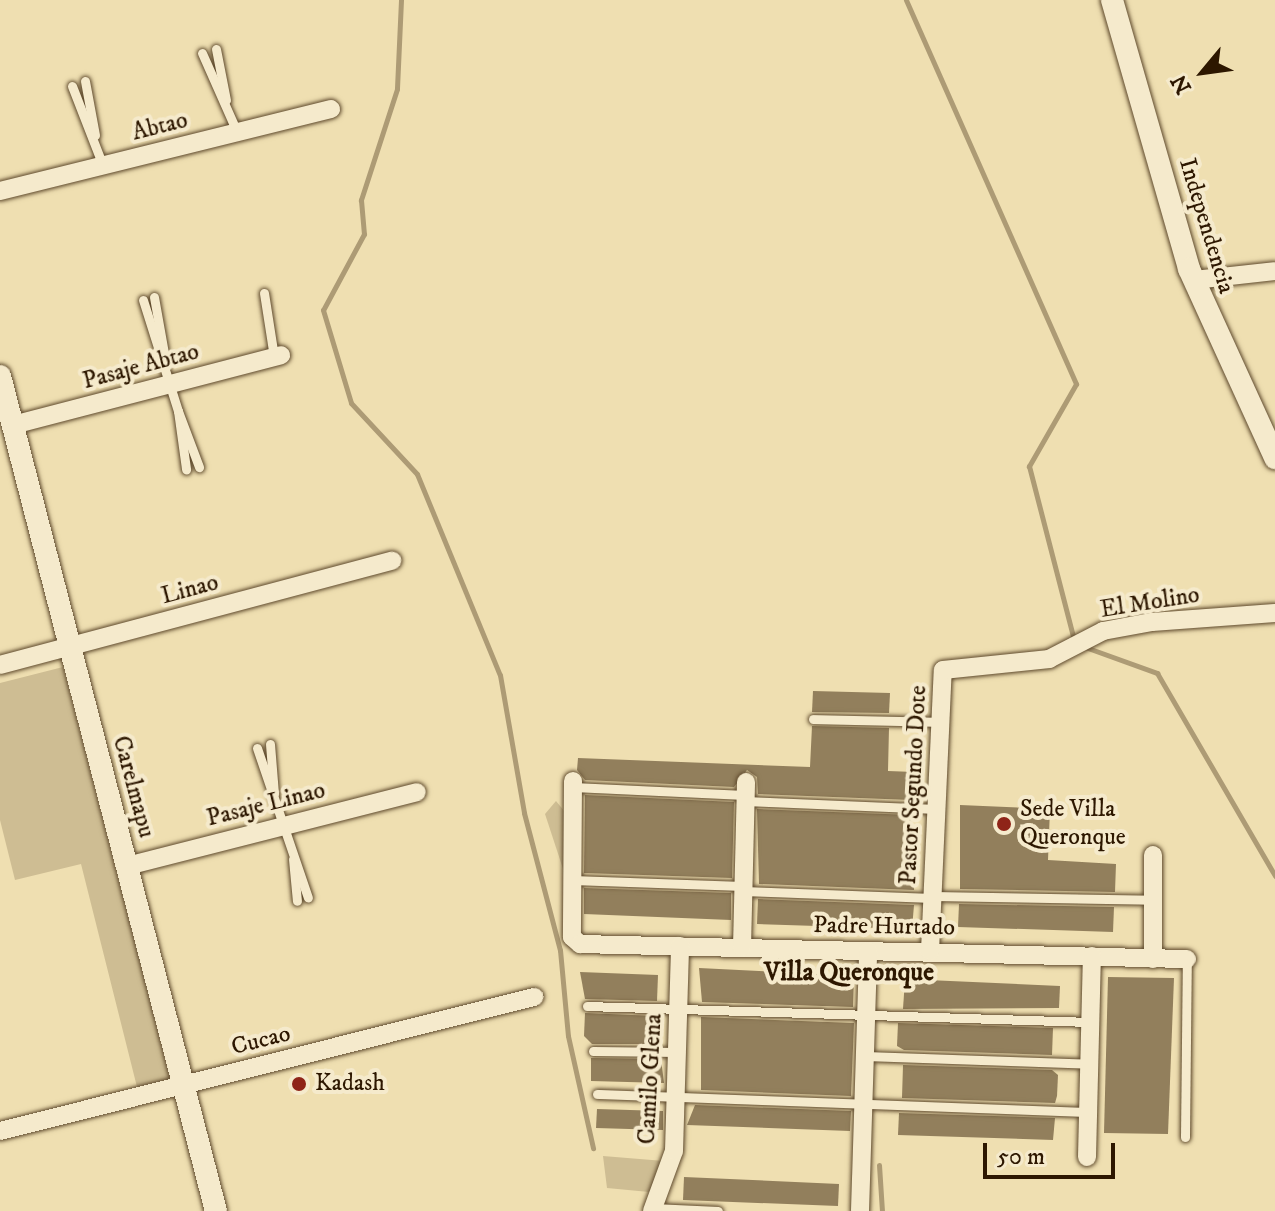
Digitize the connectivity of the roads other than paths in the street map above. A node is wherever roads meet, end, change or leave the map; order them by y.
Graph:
1 (1112, 0) edge
2 (216, 49) dead end
3 (202, 53) dead end
4 (85, 81) dead end
5 (72, 86) dead end
6 (226, 100) junction
7 (331, 109) dead end
8 (237, 132) junction
9 (95, 135) junction
10 (103, 166) junction
11 (0, 191) edge
12 (1275, 271) edge
13 (1194, 280) junction
14 (264, 293) dead end
15 (154, 297) dead end
16 (143, 300) dead end
17 (278, 356) joint
18 (165, 359) junction
19 (0, 376) edge
20 (171, 384) junction
21 (178, 411) junction
22 (13, 425) junction
23 (1275, 458) edge
24 (199, 467) dead end
25 (186, 469) dead end
26 (392, 561) dead end
27 (1275, 613) edge
28 (70, 646) junction
29 (0, 665) edge
30 (943, 670) joint
31 (813, 719) dead end
32 (941, 722) junction
33 (270, 744) dead end
34 (257, 748) dead end
35 (573, 784) joint
36 (417, 792) dead end
37 (746, 793) junction
38 (274, 794) junction
39 (937, 809) junction
40 (282, 826) junction
41 (1153, 855) dead end
42 (293, 859) junction
43 (127, 866) junction
44 (572, 880) junction
45 (743, 889) junction
46 (933, 897) junction
47 (308, 898) dead end
48 (1153, 900) junction
49 (297, 901) dead end
50 (680, 946) junction
51 (742, 947) junction
52 (868, 951) junction
53 (930, 951) junction
54 (1092, 956) junction
55 (1153, 959) junction
56 (1187, 959) joint
57 (534, 997) dead end
58 (587, 1006) dead end
59 (679, 1006) junction
60 (866, 1011) junction
61 (1091, 1022) junction
62 (593, 1051) dead end
63 (678, 1052) junction
64 (865, 1056) junction
65 (1090, 1064) junction
66 (184, 1085) junction
67 (597, 1094) dead end
68 (678, 1094) junction
69 (864, 1104) junction
70 (1089, 1112) junction
71 (0, 1131) edge
72 (1185, 1137) dead end
73 (1087, 1157) dead end
74 (652, 1210) edge
75 (216, 1211) edge
76 (718, 1211) edge
77 (860, 1211) edge

1 - 13 street, Independencia
2 - 6 lane
3 - 6 lane
4 - 9 lane
5 - 9 lane
6 - 8 lane
7 - 8 street, Abtao
8 - 10 street, Abtao
9 - 10 lane
10 - 11 street, Abtao
12 - 13 street
13 - 23 street, Independencia
14 - 17 lane
15 - 18 lane
16 - 18 lane
17 - 20 street, Pasaje Abtao
18 - 20 lane
19 - 22 street, Carelmapu
20 - 21 lane
20 - 22 street, Pasaje Abtao
21 - 24 lane
21 - 25 lane
22 - 28 street, Carelmapu
26 - 28 street, Linao
27 - 30 street, El Molino
28 - 29 street, Linao
28 - 43 street, Carelmapu
30 - 32 street, Pastor Segundo Dote
31 - 32 lane
32 - 39 street, Pastor Segundo Dote
33 - 38 lane
34 - 38 lane
35 - 37 lane
35 - 44 street
36 - 40 street, Pasaje Linao
37 - 39 lane
37 - 45 street
38 - 40 lane
39 - 46 street, Pastor Segundo Dote
40 - 42 lane
40 - 43 street, Pasaje Linao
41 - 48 street
42 - 47 lane
42 - 49 lane
43 - 66 street, Carelmapu
44 - 45 lane
44 - 50 street, Padre Hurtado
45 - 46 lane
45 - 51 street
46 - 48 lane
46 - 53 street, Pastor Segundo Dote
48 - 55 street
50 - 51 street, Padre Hurtado
50 - 59 street, Camilo Glena
51 - 52 street, Padre Hurtado
52 - 53 street, Padre Hurtado
52 - 60 street
53 - 54 street, Padre Hurtado
54 - 55 street, Padre Hurtado
54 - 61 street
55 - 56 street, Padre Hurtado
56 - 72 lane
57 - 66 street, Cucao
58 - 59 lane
59 - 60 lane
59 - 63 street, Camilo Glena
60 - 61 lane
60 - 64 street
61 - 65 street
62 - 63 lane
63 - 68 street, Camilo Glena
64 - 65 lane
64 - 69 street
65 - 70 street
66 - 71 street, Cucao
66 - 75 street, Carelmapu
67 - 68 lane
68 - 69 lane
68 - 74 street, Camilo Glena
69 - 70 lane
69 - 77 street
70 - 73 street
74 - 76 lane

